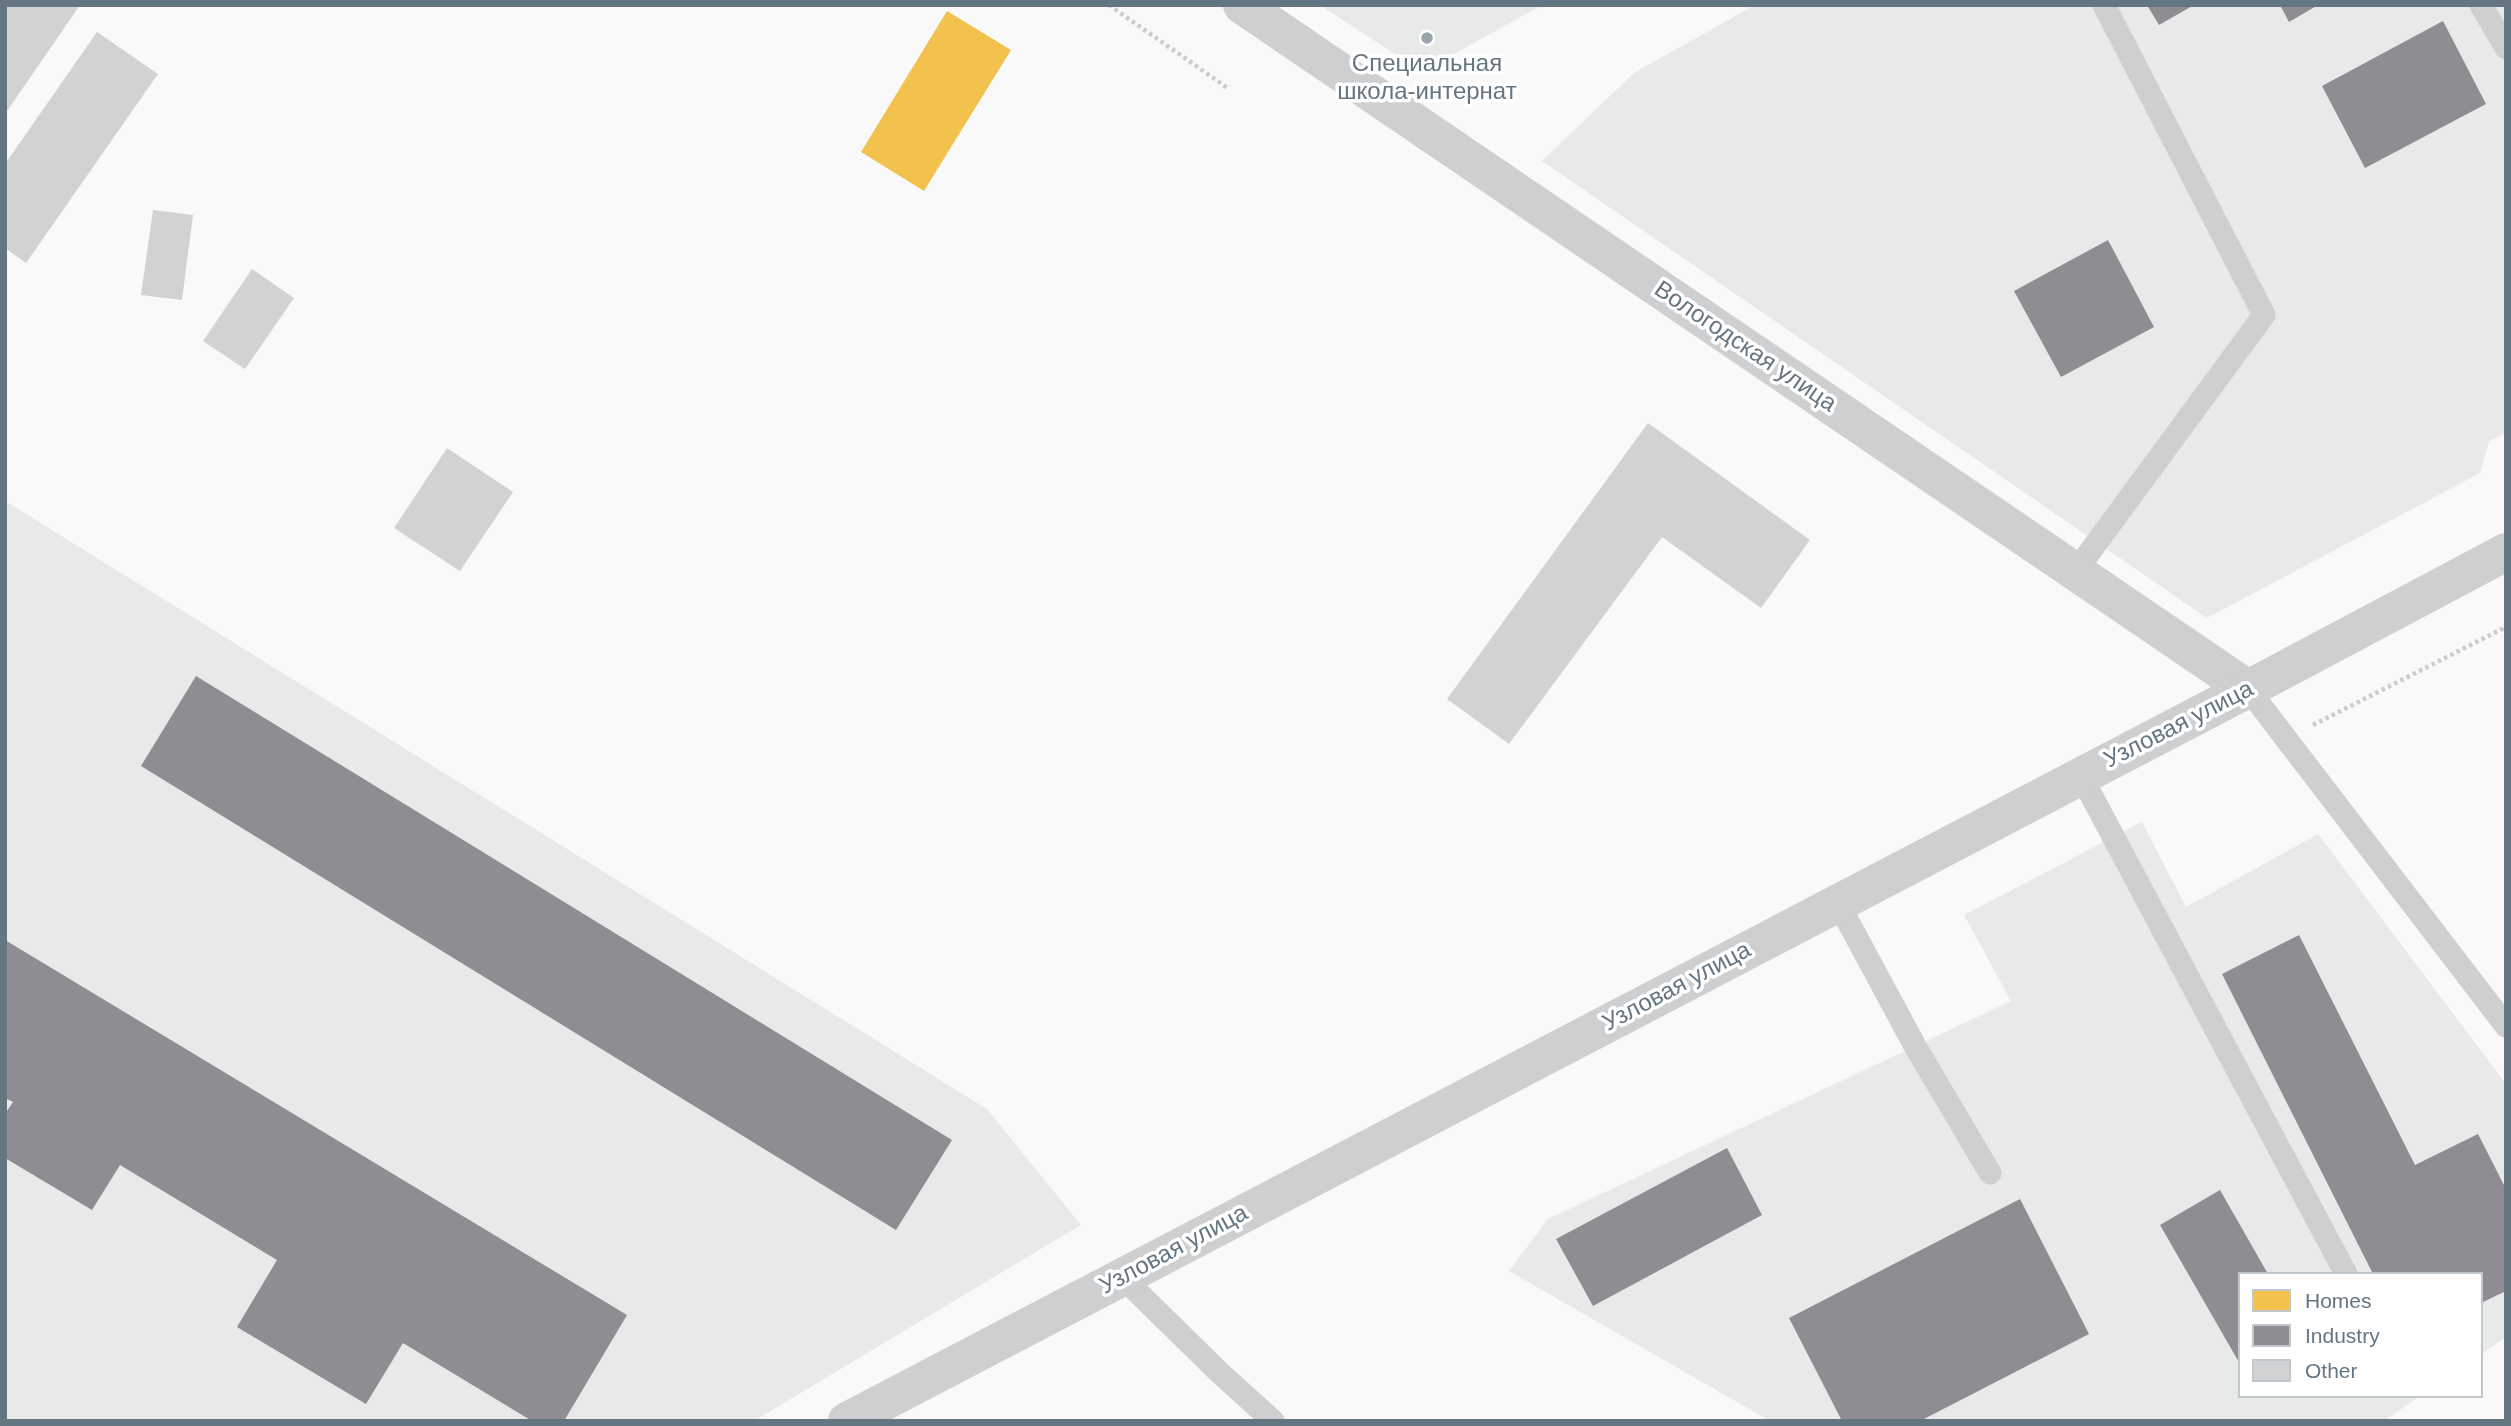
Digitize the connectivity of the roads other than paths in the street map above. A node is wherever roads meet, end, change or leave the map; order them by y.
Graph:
1 (1242, 5) edge
2 (2104, 5) edge
3 (2481, 5) edge
4 (2506, 48) edge
5 (2506, 552) edge
6 (2075, 572) junction
7 (2248, 690) junction
8 (2081, 776) junction
9 (1838, 903) junction
10 (2506, 1026) edge
11 (1990, 1173) dead end
12 (2345, 1272) edge
13 (1122, 1277) junction
14 (847, 1421) edge
15 (1273, 1421) edge

1 - 6 street, Вологодская улица
2 - 6 lane
3 - 4 lane
5 - 7 street, Узловая улица
6 - 7 street, Вологодская улица
7 - 8 street, Узловая улица
7 - 10 lane
8 - 9 street, Узловая улица
8 - 12 lane
9 - 11 lane
9 - 13 street, Узловая улица
13 - 14 street, Узловая улица
13 - 15 lane

